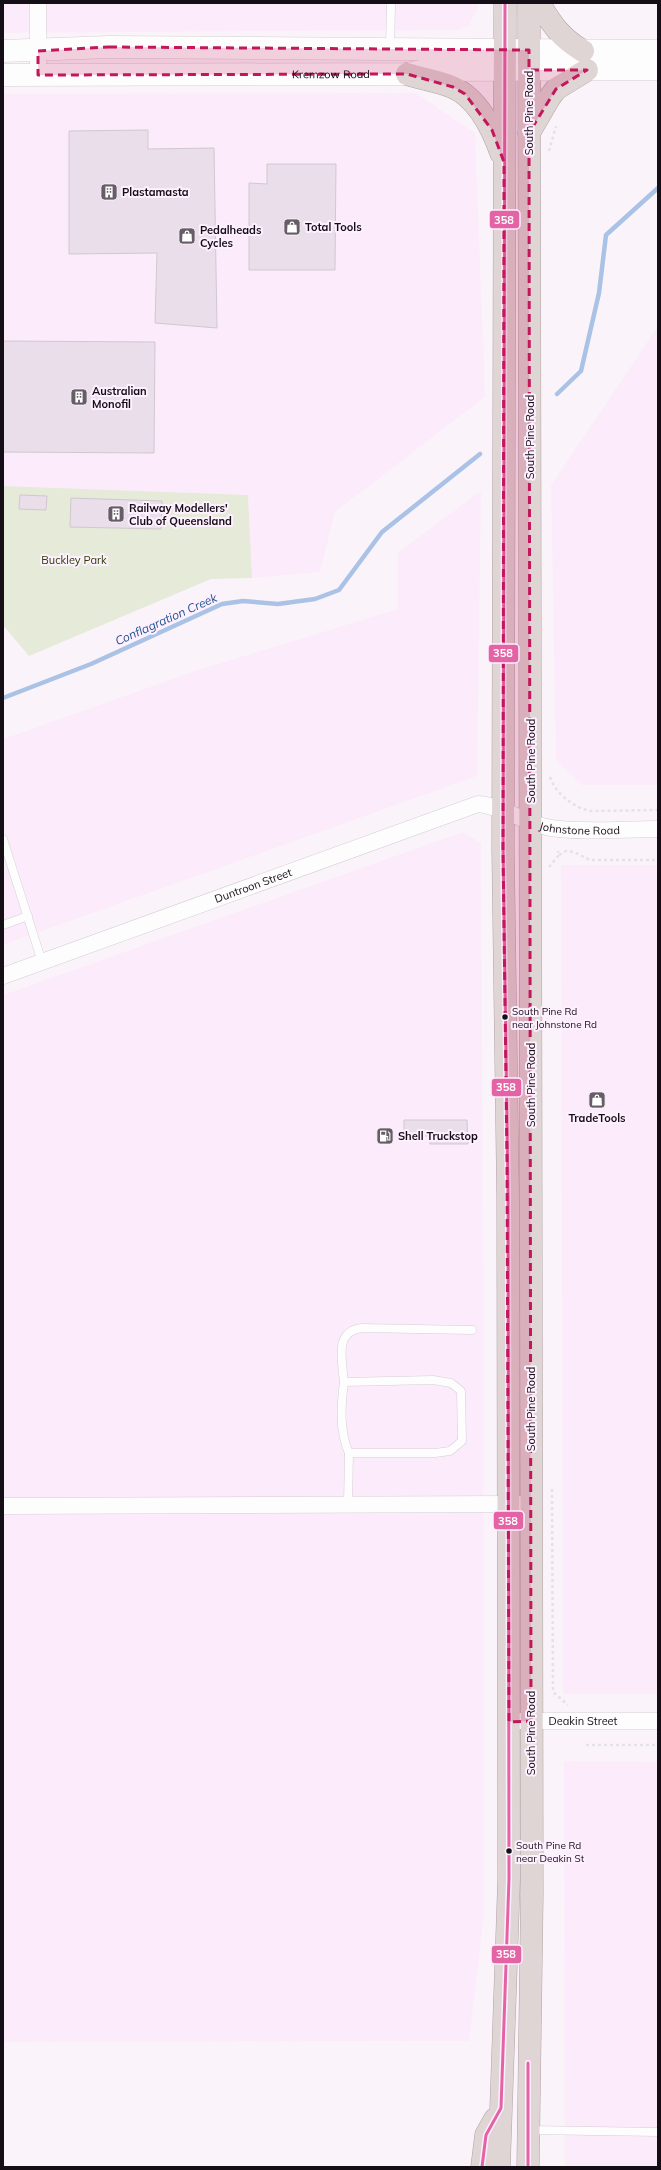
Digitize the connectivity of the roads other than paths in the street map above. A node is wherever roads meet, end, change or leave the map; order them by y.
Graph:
1 (38, 3) edge
2 (505, 3) edge
3 (529, 3) edge
4 (539, 3) edge
5 (391, 5) dead end
6 (390, 48) junction
7 (505, 49) junction
8 (3, 51) edge
9 (38, 51) junction
10 (658, 51) edge
11 (529, 60) junction
12 (586, 60) junction
13 (658, 69) edge
14 (505, 70) junction
15 (407, 74) junction
16 (3, 75) edge
17 (38, 75) junction
18 (529, 133) junction
19 (504, 162) junction
20 (504, 812) junction
21 (531, 822) junction
22 (658, 829) edge
23 (3, 839) edge
24 (28, 916) junction
25 (3, 925) edge
26 (42, 962) junction
27 (3, 976) edge
28 (472, 1330) dead end
29 (344, 1382) junction
30 (349, 1452) junction
31 (348, 1504) junction
32 (508, 1504) junction
33 (531, 1504) junction
34 (3, 1506) edge
35 (531, 1721) junction
36 (658, 1721) edge
37 (509, 1722) junction
38 (501, 2108) junction
39 (528, 2130) junction
40 (658, 2132) edge
41 (482, 2167) edge
42 (499, 2167) edge
43 (528, 2167) edge

1 - 9 street
2 - 7 highway, South Pine Road
3 - 11 highway, South Pine Road
4 - 12 highway
5 - 6 lane
6 - 7 street, Kremzow Road
6 - 9 street, Kremzow Road
7 - 11 street, Kremzow Road
7 - 14 highway, South Pine Road
8 - 9 street, Kremzow Road
9 - 17 street
10 - 12 street, Kremzow Road
11 - 12 street, Kremzow Road
11 - 14 street, Kremzow Road
11 - 18 highway, South Pine Road
12 - 13 street, Kremzow Road
12 - 18 highway
14 - 15 street, Kremzow Road
14 - 19 highway, South Pine Road
15 - 17 street, Kremzow Road
15 - 19 highway
16 - 17 street, Kremzow Road
18 - 21 highway, South Pine Road
19 - 20 highway, South Pine Road
20 - 21 street, Johnstone Road
20 - 26 street, Duntroon Street
20 - 32 highway, South Pine Road
21 - 22 street, Johnstone Road
21 - 33 highway, South Pine Road
23 - 24 lane
24 - 25 lane
24 - 26 lane
26 - 27 street, Duntroon Street
28 - 29 lane
29 - 30 lane
29 - 30 lane
30 - 31 lane
31 - 32 street
31 - 34 street
32 - 33 street
32 - 37 highway, South Pine Road
33 - 35 highway, South Pine Road
35 - 36 street, Deakin Street
35 - 37 street, Deakin Street
35 - 39 highway, South Pine Road
37 - 38 highway, South Pine Road
38 - 41 highway
38 - 42 highway, South Pine Road
39 - 40 lane
39 - 43 highway, South Pine Road

